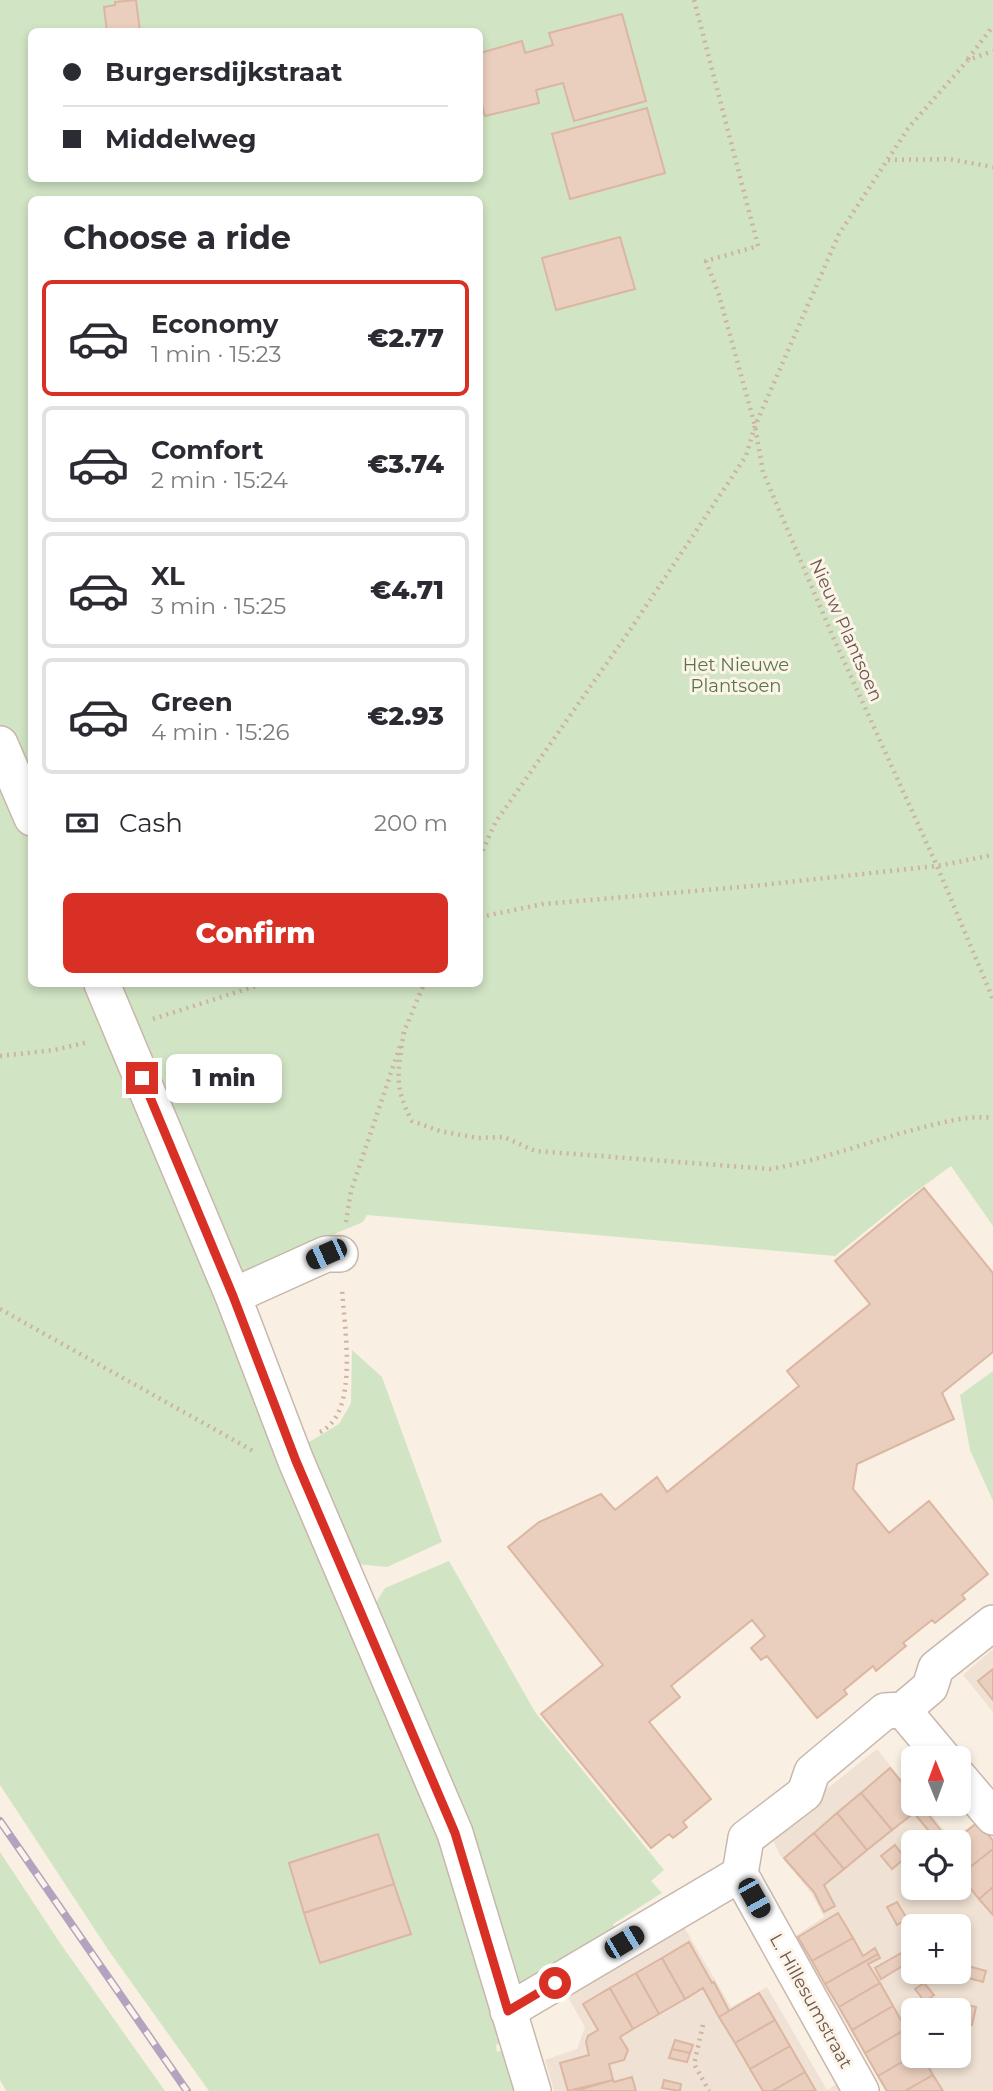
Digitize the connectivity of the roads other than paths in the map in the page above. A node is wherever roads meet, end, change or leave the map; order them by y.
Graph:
1 (0, 744) edge
2 (28, 809) edge
3 (103, 987) edge
4 (340, 1254) dead end
5 (233, 1296) junction
6 (993, 1623) edge
7 (903, 1710) junction
8 (933, 1746) edge
9 (971, 1791) edge
10 (993, 1817) edge
11 (740, 1874) junction
12 (508, 2011) junction
13 (533, 2091) edge
14 (861, 2091) edge

1 - 2 street
3 - 5 street
4 - 5 street
5 - 12 street
6 - 7 street
7 - 8 street
7 - 11 street
9 - 10 street
11 - 12 street
11 - 14 street, L. Hillesumstraat
12 - 13 street

